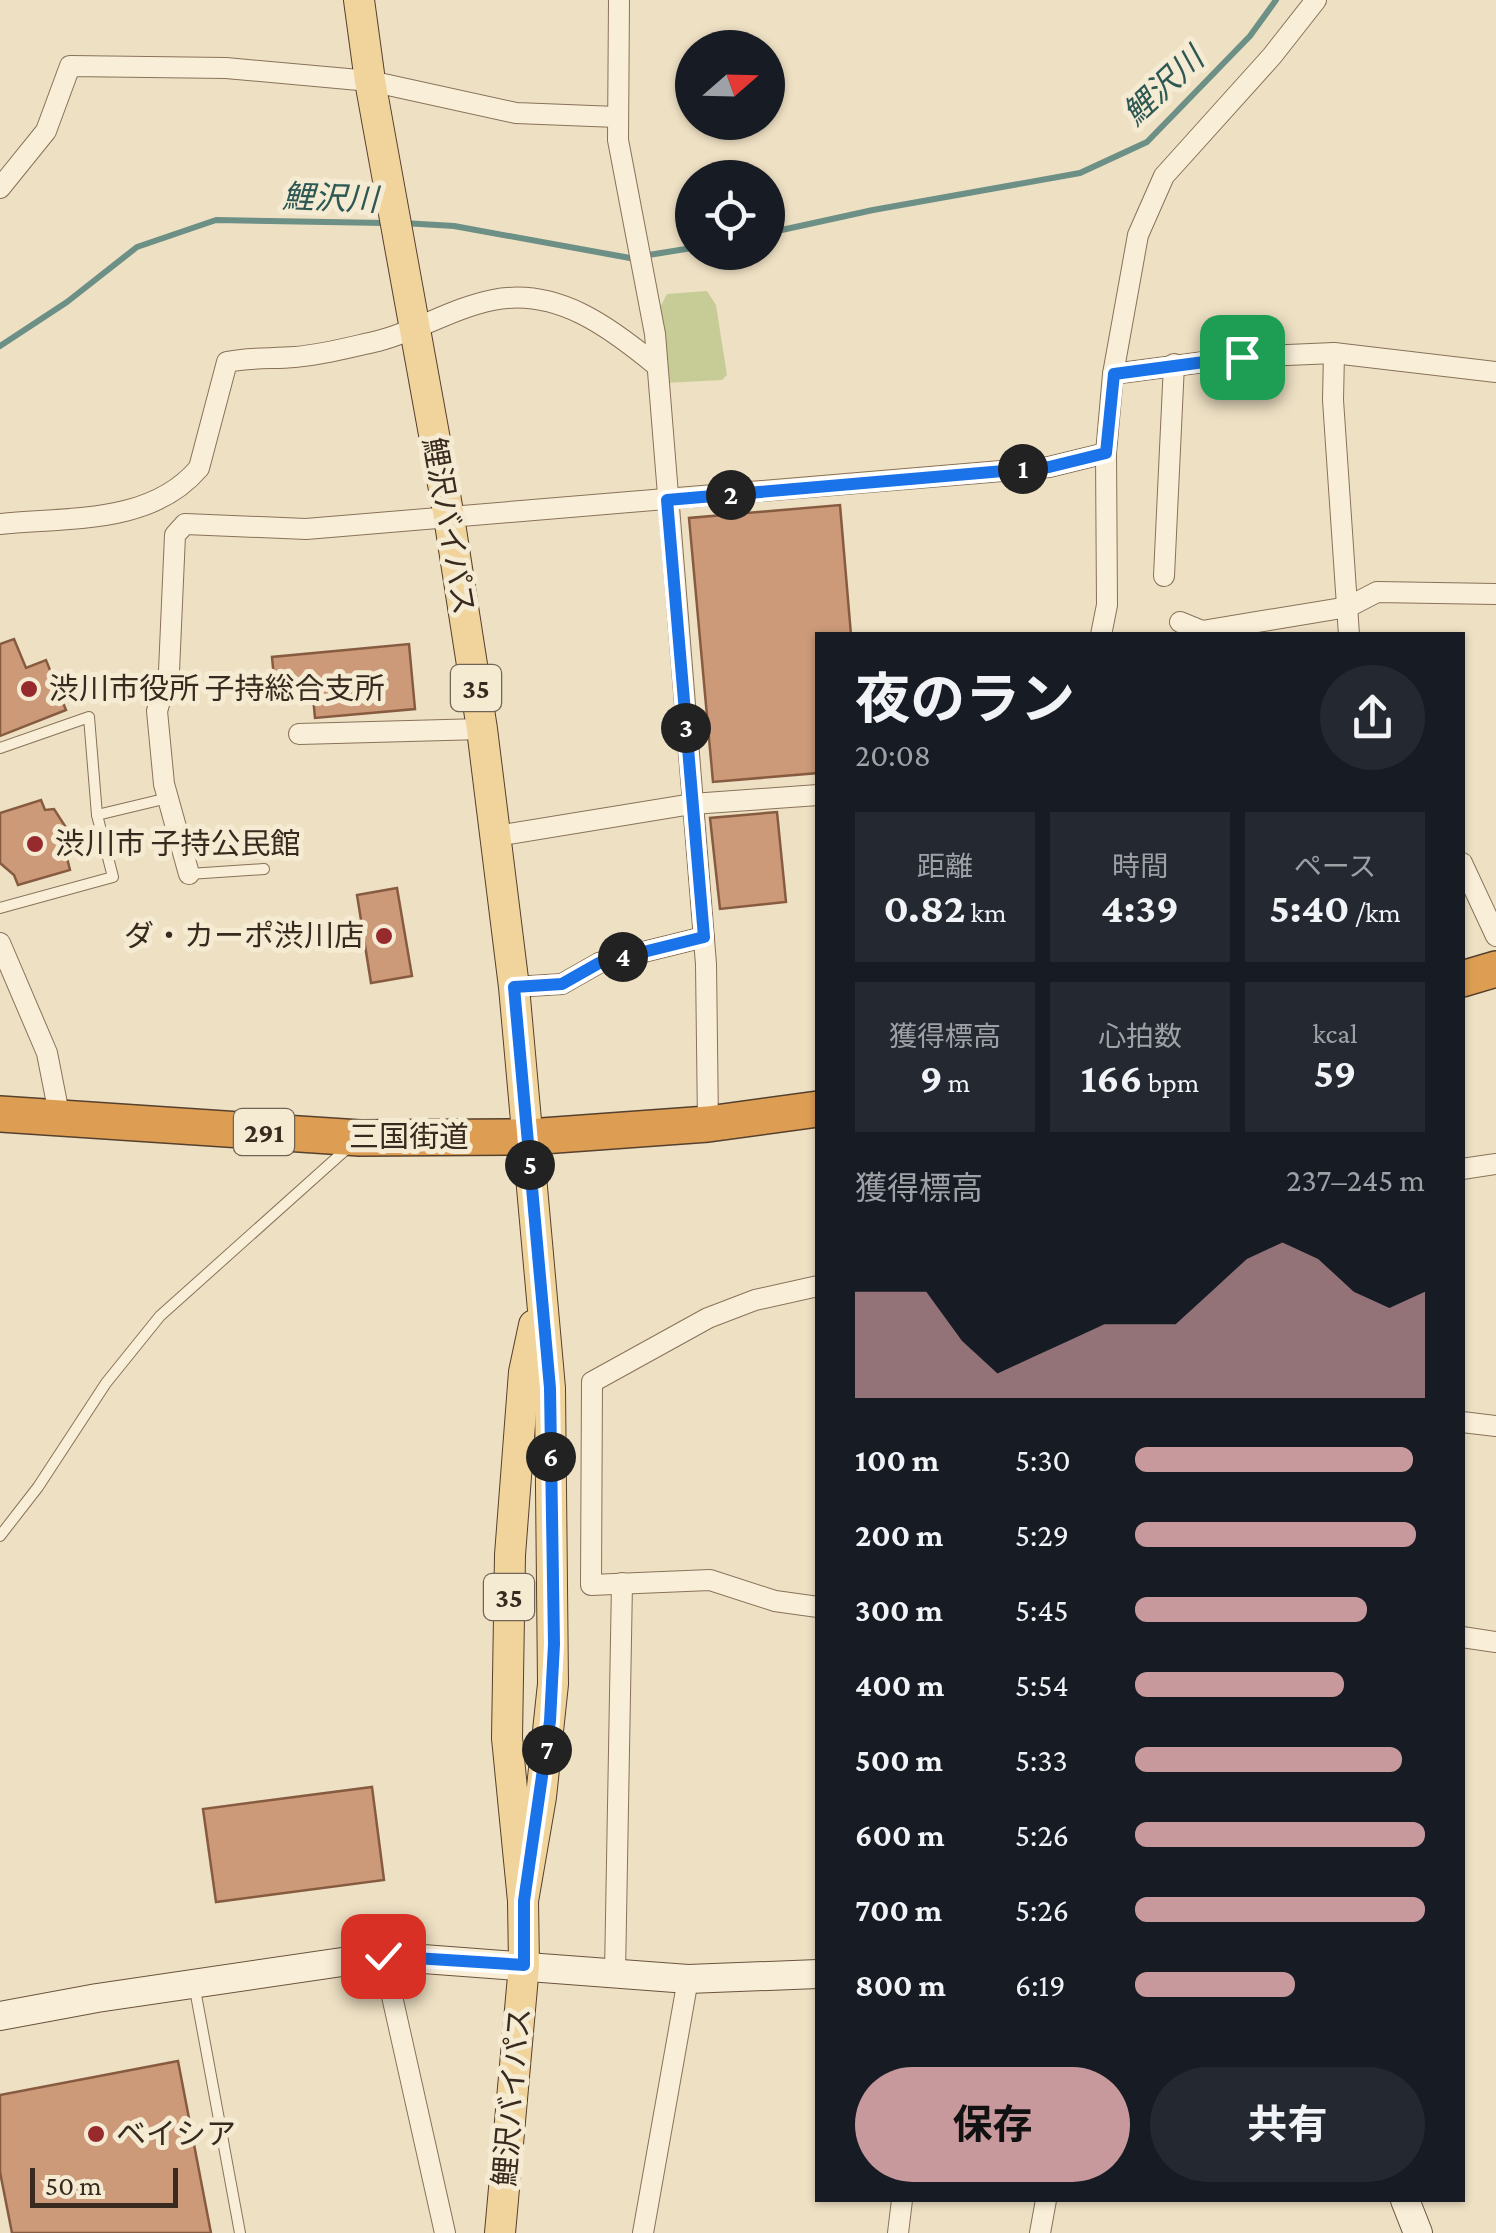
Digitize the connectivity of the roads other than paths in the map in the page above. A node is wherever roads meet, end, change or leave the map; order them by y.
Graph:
1 (360, 0) edge
2 (619, 0) edge
3 (1316, 0) edge
4 (370, 80) junction
5 (616, 117) junction
6 (0, 188) edge
7 (414, 328) junction
8 (1334, 353) junction
9 (1174, 364) junction
10 (656, 366) junction
11 (1496, 372) edge
12 (1114, 374) junction
13 (1106, 453) junction
14 (667, 500) junction
15 (450, 518) junction
16 (0, 524) edge
17 (1164, 576) dead end
18 (1496, 594) edge
19 (1348, 607) junction
20 (1180, 622) dead end
21 (1101, 632) edge
22 (1349, 632) edge
23 (482, 729) junction
24 (299, 734) dead end
25 (0, 748) edge
26 (815, 795) edge
27 (168, 798) junction
28 (692, 804) junction
29 (98, 815) junction
30 (496, 836) junction
31 (264, 869) dead end
32 (1465, 870) edge
33 (190, 874) joint
34 (0, 908) edge
35 (1496, 936) edge
36 (704, 937) junction
37 (0, 943) edge
38 (1496, 969) edge
39 (1465, 978) edge
40 (514, 987) junction
41 (815, 1108) edge
42 (0, 1114) edge
43 (60, 1118) junction
44 (708, 1124) junction
45 (528, 1137) junction
46 (360, 1138) junction
47 (1496, 1164) edge
48 (1465, 1169) edge
49 (815, 1287) edge
50 (540, 1294) junction
51 (1465, 1422) edge
52 (1496, 1426) edge
53 (0, 1536) edge
54 (622, 1583) junction
55 (815, 1608) edge
56 (1465, 1637) edge
57 (1496, 1642) edge
58 (524, 1901) junction
59 (383, 1956) junction
60 (524, 1965) junction
61 (615, 1974) junction
62 (815, 1974) edge
63 (688, 1979) junction
64 (194, 1983) junction
65 (0, 2016) edge
66 (902, 2202) edge
67 (1046, 2202) edge
68 (1406, 2202) edge
69 (240, 2233) edge
70 (445, 2233) edge
71 (500, 2233) edge
72 (643, 2233) edge
73 (898, 2233) edge
74 (1040, 2233) edge
75 (1418, 2233) edge

1 - 4 main road, 鯉沢バイパス / 35
2 - 5 street
3 - 12 street
4 - 5 street
4 - 6 street
4 - 7 main road, 鯉沢バイパス / 35
5 - 10 street
7 - 10 street
7 - 15 main road, 鯉沢バイパス / 35
7 - 16 street
8 - 9 street
8 - 11 street
8 - 19 street
9 - 12 street
9 - 17 street
10 - 14 street
12 - 13 street
13 - 14 street
13 - 21 street
14 - 15 street
14 - 28 street
15 - 23 main road, 鯉沢バイパス / 35
15 - 27 street
18 - 19 street
19 - 20 street
19 - 22 street
23 - 24 street
23 - 30 main road, 鯉沢バイパス / 35
25 - 29 lane
26 - 28 street
27 - 29 lane
27 - 33 street
28 - 30 street
28 - 36 street
29 - 34 lane
30 - 40 main road, 鯉沢バイパス / 35
31 - 33 lane
32 - 35 street
36 - 40 street
36 - 44 street
37 - 43 street
38 - 39 highway
40 - 45 main road, 鯉沢バイパス / 35
41 - 44 highway, 三国街道 / 291
42 - 43 highway, 三国街道 / 291
43 - 46 highway, 三国街道 / 291
44 - 45 highway, 三国街道 / 291
45 - 46 highway, 三国街道 / 291
45 - 50 main road, 鯉沢バイパス / 35
46 - 53 lane
47 - 48 street
49 - 54 street
50 - 58 main road, 鯉沢バイパス / 35
50 - 58 main road, 鯉沢バイパス / 35
51 - 52 street
54 - 55 street
54 - 61 street
56 - 57 street
58 - 60 main road, 鯉沢バイパス / 35
59 - 60 street
59 - 64 street
59 - 70 street
60 - 61 street
60 - 71 main road, 鯉沢バイパス / 35
61 - 63 street
62 - 63 street
63 - 72 street
64 - 65 street
64 - 69 lane
66 - 73 street
67 - 74 street
68 - 75 street

